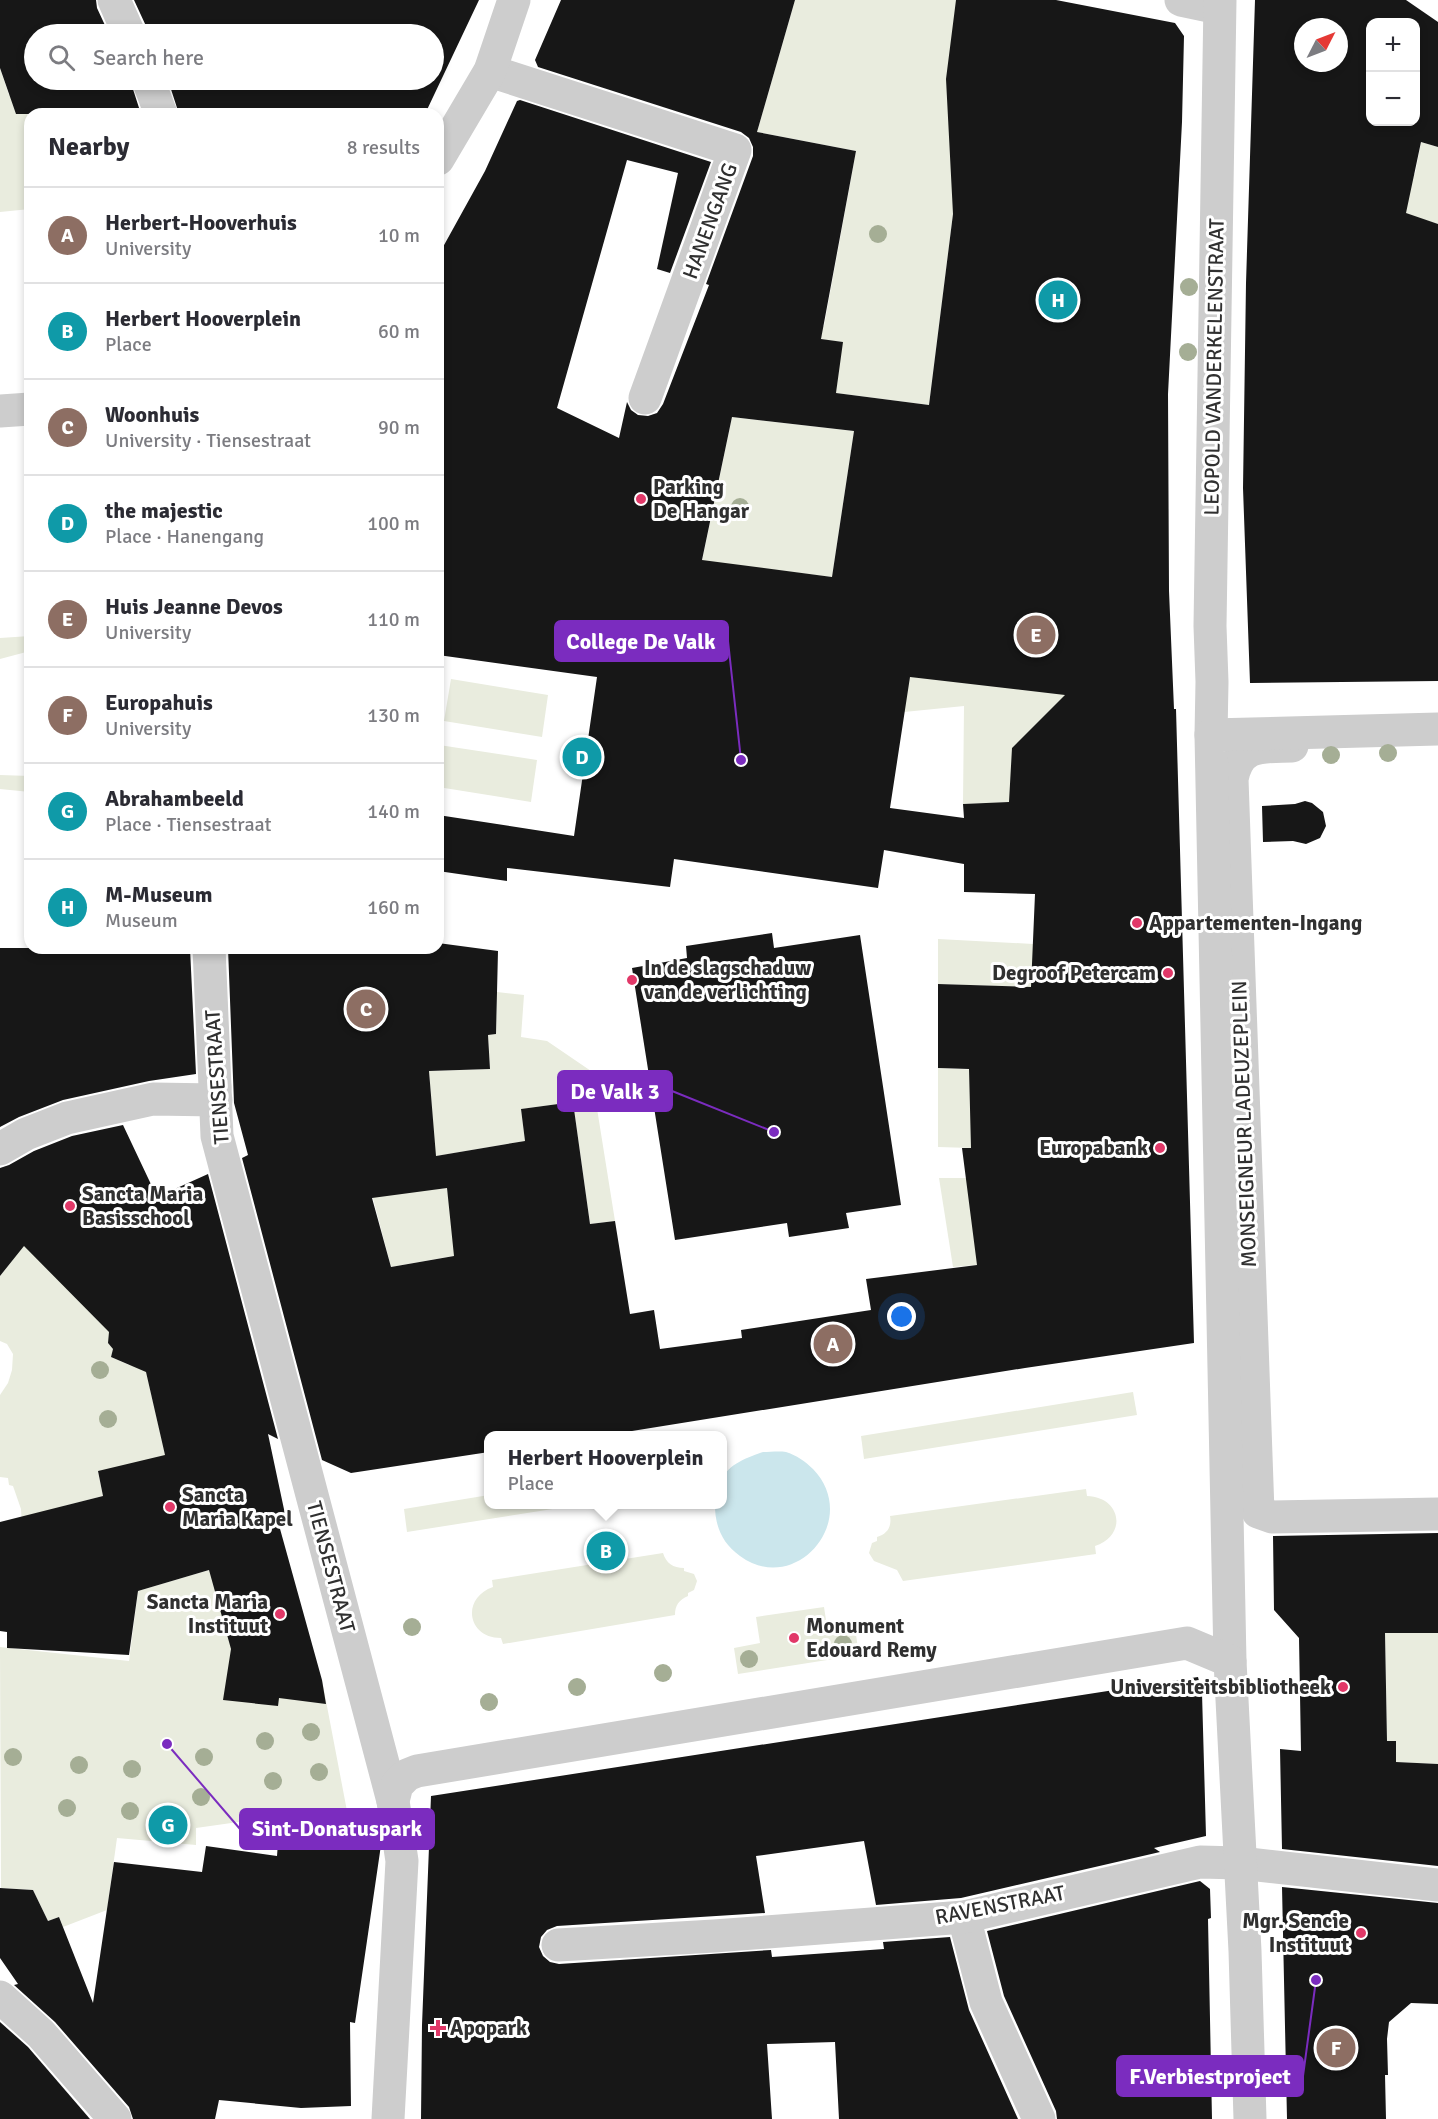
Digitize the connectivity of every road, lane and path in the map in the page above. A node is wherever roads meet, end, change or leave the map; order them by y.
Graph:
1 (114, 0) edge
2 (514, 0) edge
3 (1181, 0) edge
4 (1220, 4) edge
5 (125, 24) edge
6 (490, 71) junction
7 (152, 90) edge
8 (159, 108) edge
9 (444, 149) edge
10 (645, 398) dead end
11 (24, 410) edge
12 (0, 411) edge
13 (1438, 729) edge
14 (1211, 735) junction
15 (1438, 743) edge
16 (209, 954) edge
17 (216, 1093) junction
18 (0, 1149) edge
19 (1438, 1514) edge
20 (1230, 1661) junction
21 (393, 1801) junction
22 (1240, 1863) junction
23 (1438, 1885) edge
24 (964, 1917) junction
25 (558, 1945) dead end
26 (0, 1997) edge
27 (116, 2119) edge
28 (388, 2119) edge
29 (1039, 2119) edge
30 (1250, 2119) edge

1 - 5 street
2 - 6 street
3 - 4 street
4 - 14 street, LEOPOLD VANDERKELENSTRAAT
6 - 9 street
6 - 10 street, HANENGANG
7 - 8 street
11 - 12 street
13 - 14 street
14 - 20 street, MONSEIGNEUR LADEUZEPLEIN
15 - 19 street, MONSEIGNEUR LADEUZEPLEIN
16 - 17 street, TIENSESTRAAT
17 - 18 street
17 - 21 street, TIENSESTRAAT
20 - 21 street
20 - 22 street, MONSEIGNEUR LADEUZEPLEIN
21 - 28 street, TIENSESTRAAT
22 - 23 street, RAVENSTRAAT
22 - 24 street, RAVENSTRAAT
22 - 30 street, MONSEIGNEUR LADEUZEPLEIN
24 - 25 street, RAVENSTRAAT
24 - 29 street
26 - 27 street

